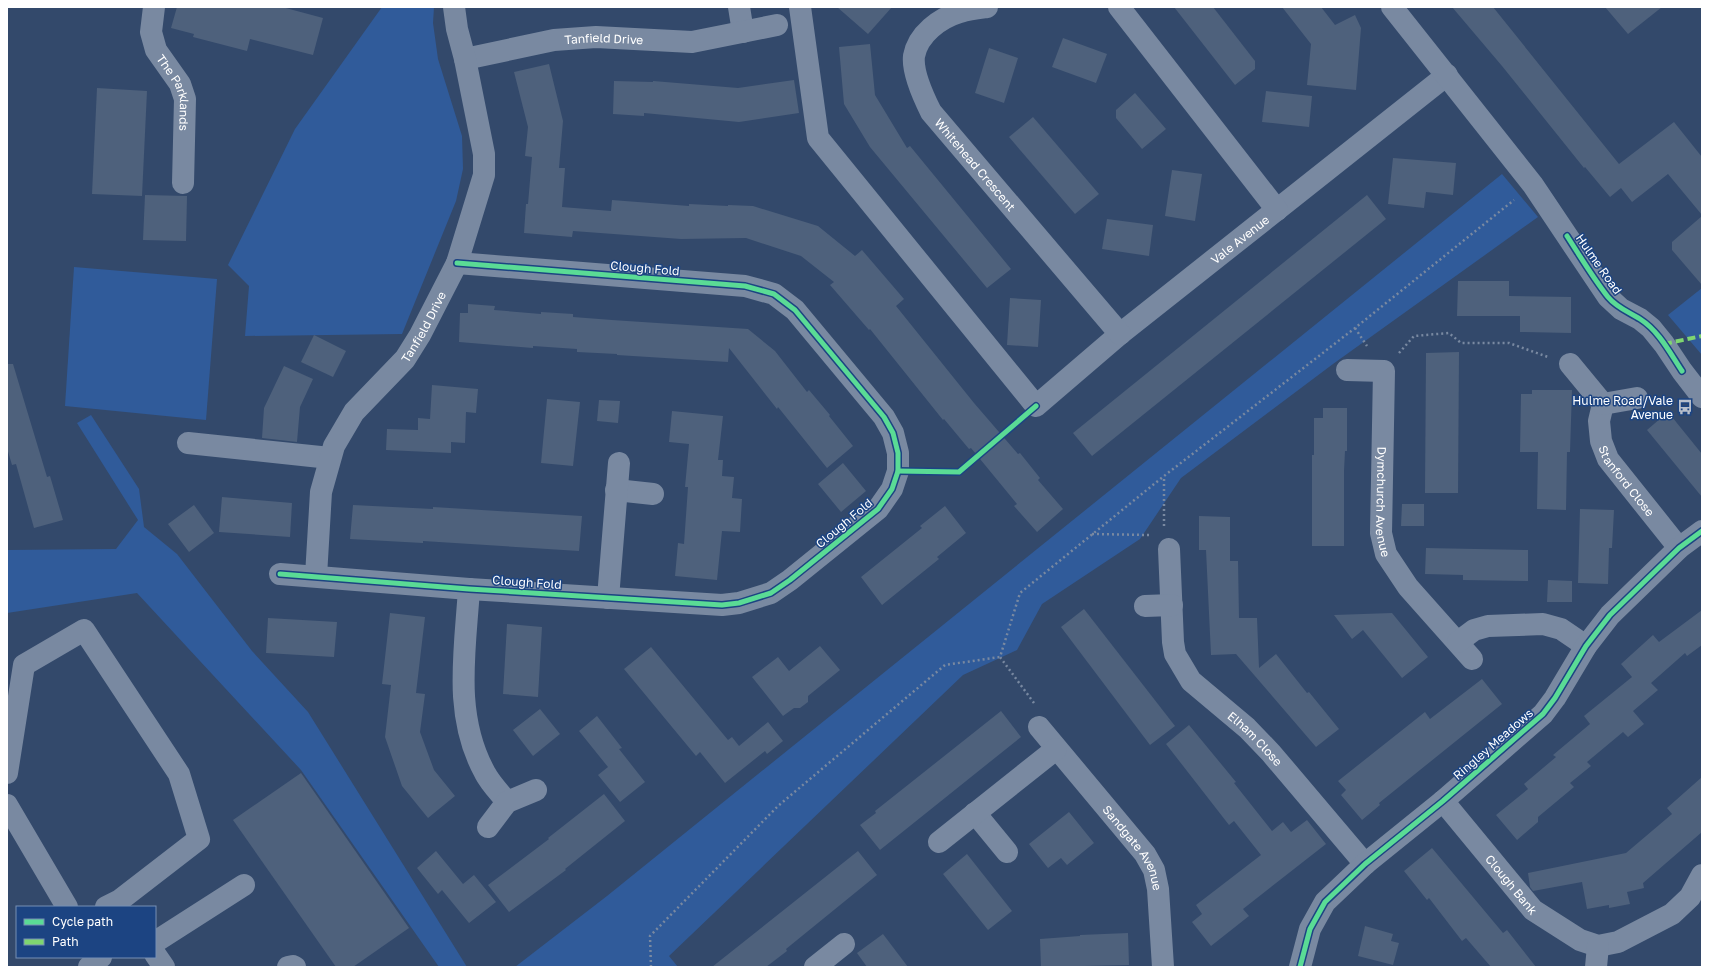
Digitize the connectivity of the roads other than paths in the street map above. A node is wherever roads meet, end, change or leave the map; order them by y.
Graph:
1 (154, 7) edge
2 (454, 7) edge
3 (739, 7) edge
4 (800, 7) edge
5 (987, 7) edge
6 (1119, 7) edge
7 (1392, 7) edge
8 (777, 25) dead end
9 (743, 32) junction
10 (465, 59) junction
11 (1446, 75) junction
12 (183, 182) dead end
13 (1277, 210) junction
14 (457, 262) junction
15 (1120, 334) junction
16 (1570, 364) road end
17 (1347, 370) dead end
18 (1702, 397) edge
19 (1637, 398) dead end
20 (1604, 404) junction
21 (188, 442) dead end
22 (330, 458) junction
23 (619, 463) dead end
24 (616, 490) junction
25 (653, 494) dead end
26 (1702, 531) edge
27 (1166, 542) road end
28 (1679, 548) junction
29 (280, 574) dead end
30 (316, 576) junction
31 (469, 589) junction
32 (608, 598) junction
33 (1144, 606) dead end
34 (1172, 606) junction
35 (1458, 642) junction
36 (1586, 646) junction
37 (1472, 659) dead end
38 (1039, 727) road end
39 (1056, 749) junction
40 (7, 773) edge
41 (536, 790) dead end
42 (1443, 801) junction
43 (507, 802) junction
44 (7, 805) edge
45 (975, 813) junction
46 (488, 827) dead end
47 (939, 842) dead end
48 (1007, 852) dead end
49 (1365, 864) junction
50 (1702, 875) edge
51 (244, 885) dead end
52 (117, 905) edge
53 (66, 906) edge
54 (156, 941) edge
55 (844, 944) dead end
56 (1598, 946) junction
57 (156, 955) edge
58 (100, 958) edge
59 (820, 966) edge
60 (89, 967) edge
61 (164, 967) edge
62 (288, 967) edge
63 (295, 967) edge
64 (1163, 967) edge
65 (1300, 967) edge
66 (1596, 967) edge

1 - 12 street, The Parklands
2 - 10 street, Tanfield Drive
3 - 9 street
4 - 15 street, Vale Avenue
5 - 15 street, Whitehead Crescent
6 - 13 street
7 - 11 street, Hulme Road
8 - 9 street, Tanfield Drive
9 - 10 street, Tanfield Drive
10 - 14 street, Tanfield Drive
11 - 13 street, Vale Avenue
11 - 18 street, Hulme Road
13 - 15 street, Vale Avenue
14 - 22 street, Tanfield Drive
14 - 32 street, Clough Fold
16 - 20 street
17 - 35 street, Dymchurch Avenue
19 - 20 street
20 - 28 street, Stanford Close
21 - 22 street
22 - 30 street, Tanfield Drive
23 - 24 street
24 - 25 street
24 - 32 street
26 - 28 street, Ringley Meadows
27 - 34 street, Elham Close
28 - 36 street, Ringley Meadows
29 - 30 street, Clough Fold
30 - 31 street, Clough Fold
31 - 32 street, Clough Fold
31 - 43 street
33 - 34 street
34 - 49 street, Elham Close
35 - 36 street
35 - 37 street, Dymchurch Avenue
36 - 42 street, Ringley Meadows
38 - 39 street, Sandgate Avenue
39 - 45 street
39 - 64 street, Sandgate Avenue
40 - 52 street
41 - 43 street
42 - 49 street, Ringley Meadows
42 - 56 street, Clough Bank
43 - 46 street
44 - 53 street
45 - 47 street
45 - 48 street
49 - 65 street, Ringley Meadows
50 - 56 street
51 - 54 street
55 - 59 street
56 - 66 street
57 - 61 street
58 - 60 street
62 - 63 street

